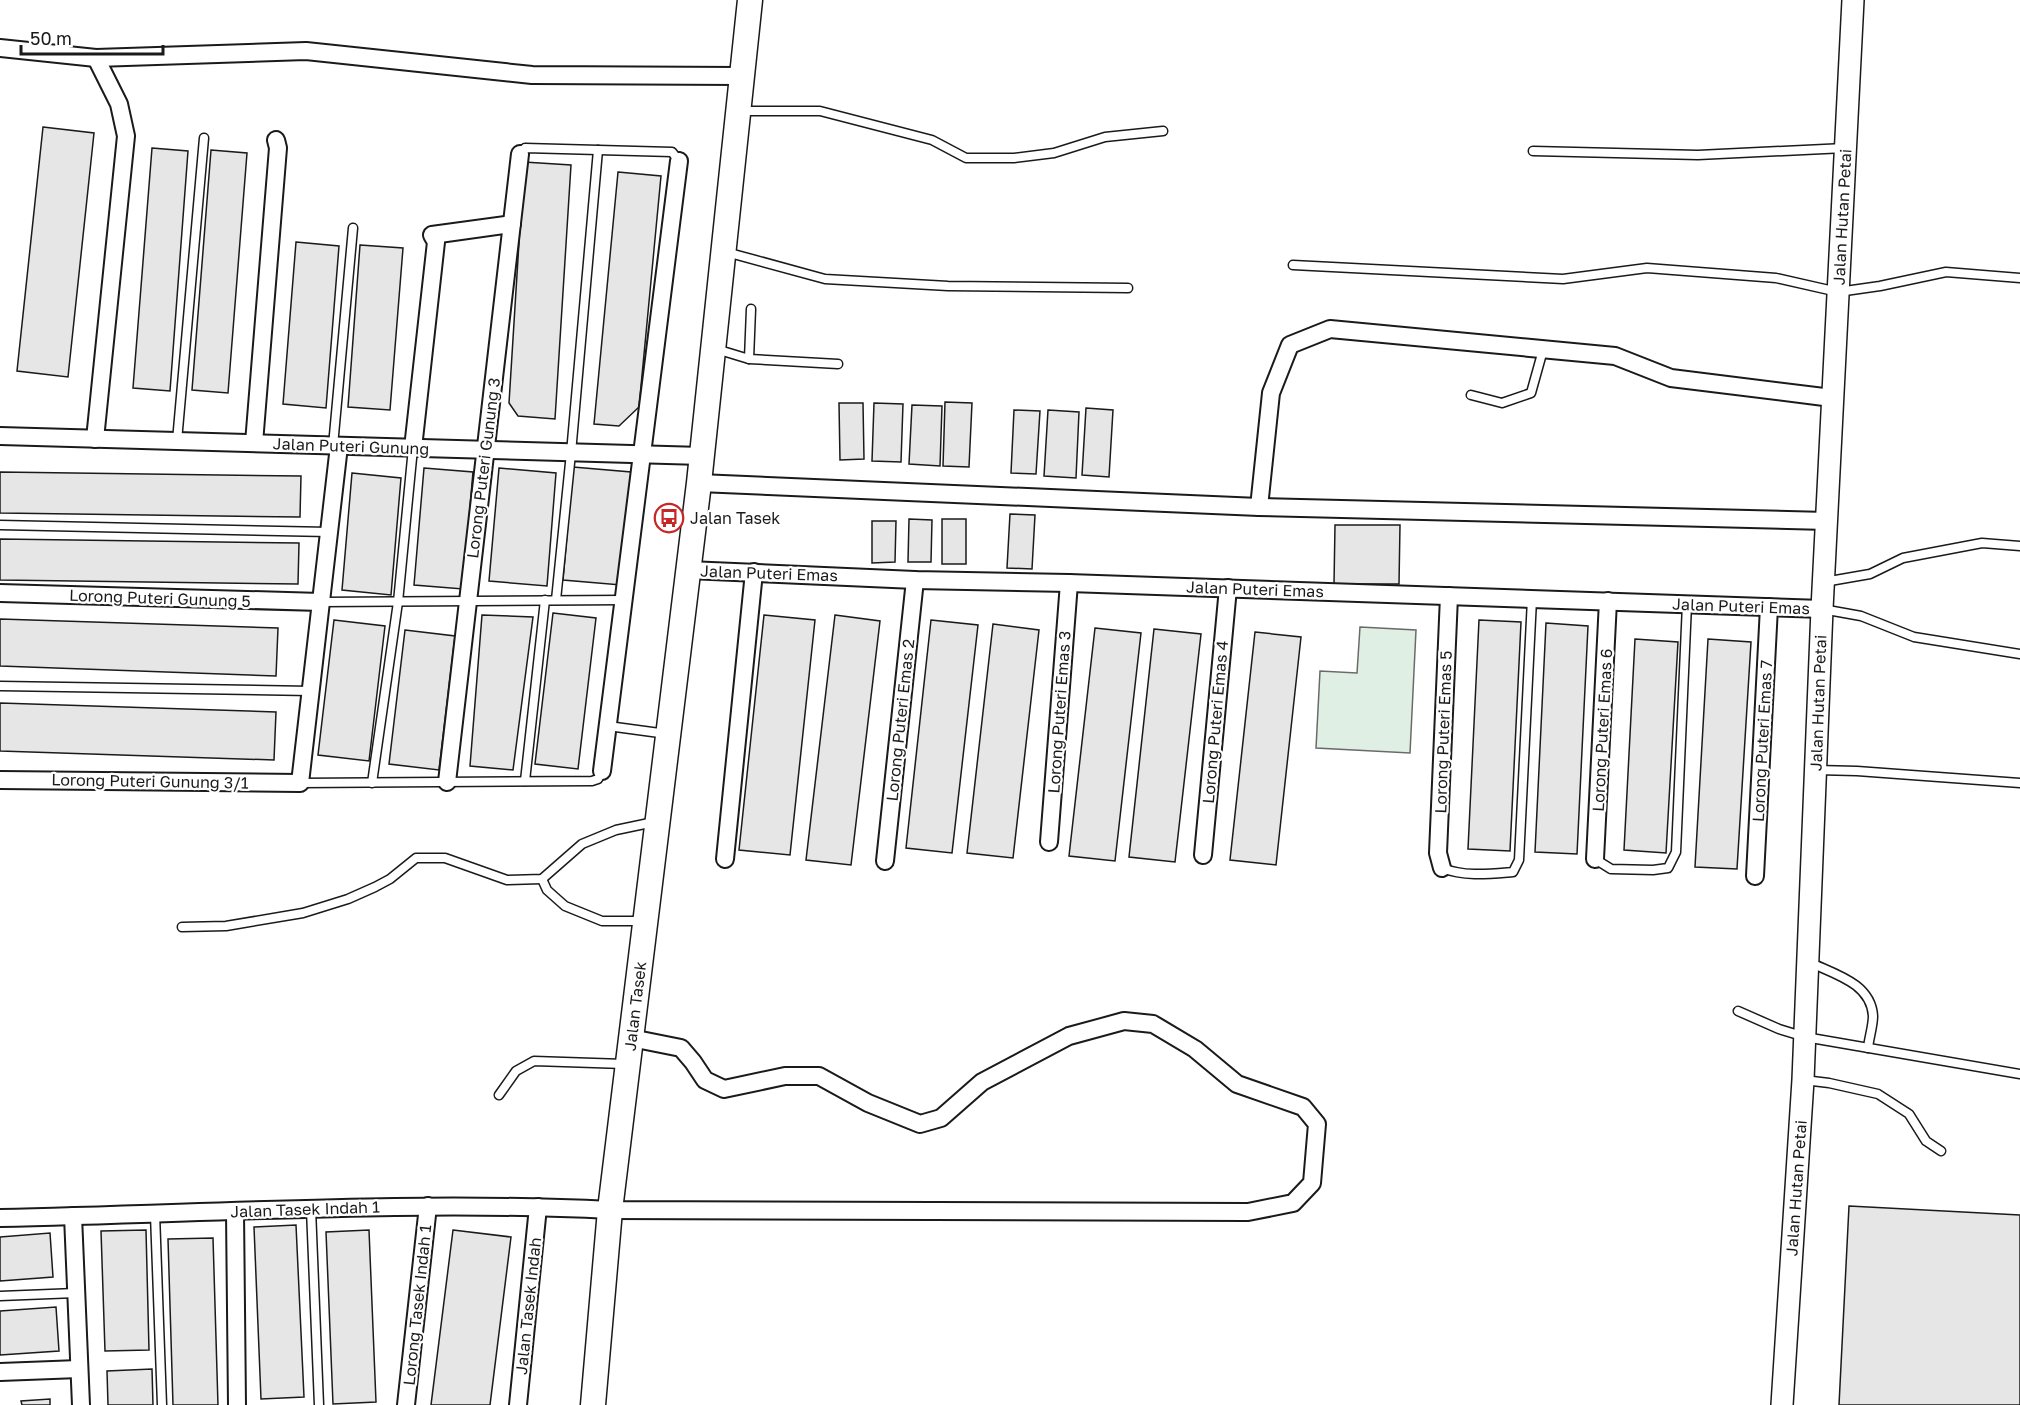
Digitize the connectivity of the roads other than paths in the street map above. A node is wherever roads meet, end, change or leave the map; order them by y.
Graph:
1 (750, 0) edge
2 (1853, 0) edge
3 (0, 48) edge
4 (96, 58) junction
5 (740, 76) junction
6 (737, 111) junction
7 (1163, 131) dead end
8 (204, 138) dead end
9 (276, 140) dead end
10 (1845, 148) junction
11 (598, 150) junction
12 (1533, 151) dead end
13 (520, 154) joint
14 (679, 161) joint
15 (512, 224) junction
16 (353, 228) dead end
17 (723, 251) junction
18 (1293, 265) dead end
19 (2020, 278) edge
20 (1128, 288) dead end
21 (1838, 292) junction
22 (751, 309) dead end
23 (713, 348) junction
24 (1543, 350) junction
25 (749, 359) junction
26 (838, 364) dead end
27 (1471, 395) dead end
28 (1832, 398) junction
29 (0, 436) edge
30 (95, 439) junction
31 (177, 441) junction
32 (254, 444) junction
33 (336, 446) junction
34 (413, 448) junction
35 (486, 450) junction
36 (571, 453) junction
37 (642, 455) junction
38 (702, 456) junction
39 (699, 483) junction
40 (1259, 507) junction
41 (1827, 521) junction
42 (0, 525) edge
43 (329, 532) junction
44 (2020, 546) edge
45 (688, 570) junction
46 (754, 572) junction
47 (915, 580) junction
48 (1823, 582) junction
49 (1069, 583) junction
50 (1228, 588) junction
51 (0, 593) edge
52 (1449, 596) junction
53 (1532, 599) junction
54 (545, 600) junction
55 (556, 600) junction
56 (624, 600) junction
57 (1608, 601) junction
58 (321, 602) junction
59 (398, 602) junction
60 (468, 602) junction
61 (1687, 604) junction
62 (1769, 607) junction
63 (1822, 609) junction
64 (2020, 654) edge
65 (0, 686) edge
66 (311, 691) junction
67 (608, 726) junction
68 (668, 734) junction
69 (1816, 770) junction
70 (602, 771) joint
71 (0, 780) edge
72 (447, 782) junction
73 (525, 782) junction
74 (300, 783) junction
75 (372, 783) junction
76 (2020, 783) edge
77 (657, 822) junction
78 (1049, 842) dead end
79 (1203, 855) dead end
80 (725, 859) dead end
81 (1595, 859) joint
82 (885, 861) dead end
83 (1442, 868) joint
84 (1755, 876) dead end
85 (542, 879) junction
86 (646, 921) junction
87 (182, 927) dead end
88 (1809, 962) junction
89 (1738, 1011) dead end
90 (1805, 1037) junction
91 (631, 1038) junction
92 (1868, 1048) junction
93 (628, 1064) junction
94 (2020, 1074) edge
95 (1803, 1080) junction
96 (499, 1095) dead end
97 (1941, 1151) dead end
98 (428, 1206) junction
99 (538, 1207) junction
100 (311, 1209) junction
101 (610, 1210) junction
102 (235, 1212) junction
103 (155, 1214) junction
104 (73, 1216) junction
105 (0, 1218) edge
106 (76, 1293) junction
107 (0, 1296) edge
108 (79, 1369) junction
109 (0, 1372) edge
110 (81, 1405) edge
111 (162, 1405) edge
112 (237, 1405) edge
113 (319, 1405) edge
114 (406, 1405) edge
115 (518, 1405) edge
116 (593, 1405) edge
117 (1782, 1405) edge

1 - 5 main road, Jalan Tasek
2 - 10 street, Jalan Hutan Petai
3 - 4 street
4 - 5 street
4 - 30 street
5 - 6 main road, Jalan Tasek
6 - 7 lane
6 - 17 main road, Jalan Tasek
8 - 31 lane
9 - 32 street
10 - 12 lane
10 - 21 street, Jalan Hutan Petai
11 - 13 lane
11 - 14 lane
11 - 36 lane
13 - 15 street, Lorong Puteri Gunung 3
14 - 37 street
15 - 34 street
15 - 35 street, Lorong Puteri Gunung 3
16 - 33 lane
17 - 20 lane
17 - 23 main road, Jalan Tasek
18 - 21 lane
19 - 21 lane
21 - 28 street, Jalan Hutan Petai
22 - 25 lane
23 - 25 lane
23 - 38 main road, Jalan Tasek
24 - 27 lane
24 - 28 street
24 - 40 street
25 - 26 lane
28 - 41 street, Jalan Hutan Petai
29 - 30 street, Jalan Puteri Gunung
30 - 31 street, Jalan Puteri Gunung
31 - 32 street, Jalan Puteri Gunung
32 - 33 street, Jalan Puteri Gunung
33 - 34 street, Jalan Puteri Gunung
33 - 43 street
34 - 35 street, Jalan Puteri Gunung
34 - 59 lane
35 - 36 street, Jalan Puteri Gunung
35 - 60 street, Lorong Puteri Gunung 3
36 - 37 street, Jalan Puteri Gunung
36 - 55 lane
37 - 38 street, Jalan Puteri Gunung
37 - 56 street
38 - 39 main road, Jalan Tasek
39 - 40 street
39 - 45 main road, Jalan Tasek
40 - 41 street
41 - 48 street, Jalan Hutan Petai
42 - 43 lane
43 - 58 street
44 - 48 lane
45 - 46 street, Jalan Puteri Emas
45 - 68 main road, Jalan Tasek
46 - 47 street, Jalan Puteri Emas
46 - 80 street
47 - 49 street, Jalan Puteri Emas
47 - 82 street, Lorong Puteri Emas 2
48 - 63 street, Jalan Hutan Petai
49 - 50 street, Jalan Puteri Emas
49 - 78 street, Lorong Puteri Emas 3
50 - 52 street, Jalan Puteri Emas
50 - 79 street, Lorong Puteri Emas 4
51 - 58 street, Lorong Puteri Gunung 5
52 - 53 street, Jalan Puteri Emas
52 - 83 street, Lorong Puteri Emas 5
53 - 57 street, Jalan Puteri Emas
53 - 83 lane
54 - 55 lane
54 - 60 lane
54 - 73 lane
55 - 56 lane
56 - 67 street
57 - 61 street, Jalan Puteri Emas
57 - 81 street, Lorong Puteri Emas 6
58 - 59 lane
58 - 66 street
59 - 60 lane
59 - 75 lane
60 - 72 street, Lorong Puteri Gunung 3
61 - 62 street, Jalan Puteri Emas
61 - 81 lane
62 - 63 street, Jalan Puteri Emas
62 - 84 street, Lorong Puteri Emas 7
63 - 64 lane
63 - 69 street, Jalan Hutan Petai
65 - 66 lane
66 - 74 street
67 - 68 lane
67 - 70 street
68 - 77 main road, Jalan Tasek
69 - 76 lane
69 - 88 street, Jalan Hutan Petai
70 - 73 lane
71 - 74 street, Lorong Puteri Gunung 3/1
72 - 73 lane
72 - 75 lane
74 - 75 lane
77 - 85 lane
77 - 86 main road, Jalan Tasek
85 - 86 lane
85 - 87 lane
86 - 91 main road, Jalan Tasek
88 - 90 street, Jalan Hutan Petai
88 - 92 lane
89 - 90 lane
90 - 92 lane
90 - 95 street, Jalan Hutan Petai
91 - 93 main road, Jalan Tasek
91 - 101 street, Jalan Tasek Indah 1
92 - 94 lane
93 - 96 lane
93 - 101 main road, Jalan Tasek
95 - 97 lane
95 - 117 street, Jalan Hutan Petai
98 - 99 street, Jalan Tasek Indah 1
98 - 100 street, Jalan Tasek Indah 1
98 - 114 street, Lorong Tasek Indah 1
99 - 101 street, Jalan Tasek Indah 1
99 - 115 street, Jalan Tasek Indah
100 - 102 street, Jalan Tasek Indah 1
100 - 113 lane
101 - 116 main road, Jalan Tasek
102 - 103 street, Jalan Tasek Indah 1
102 - 112 street
103 - 104 street, Jalan Tasek Indah 1
103 - 111 lane
104 - 105 street, Jalan Tasek Indah 1
104 - 106 street
106 - 107 lane
106 - 108 street
108 - 109 street
108 - 110 street

